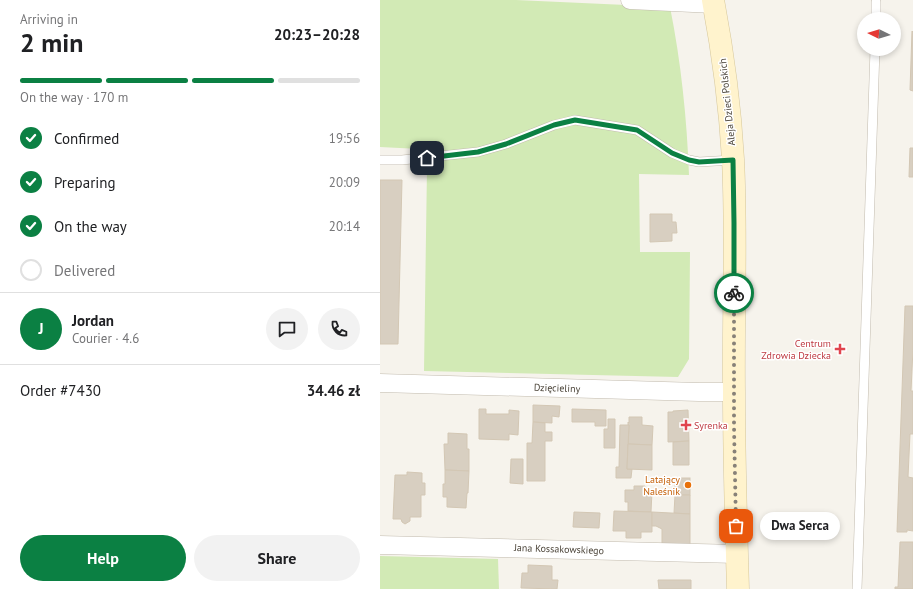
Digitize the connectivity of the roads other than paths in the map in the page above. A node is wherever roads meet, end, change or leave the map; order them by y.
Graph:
1 (630, 0) edge
2 (713, 2) edge
3 (876, 2) dead end
4 (876, 12) edge
5 (875, 56) edge
6 (380, 160) edge
7 (733, 160) junction
8 (380, 383) edge
9 (734, 392) junction
10 (380, 545) edge
11 (737, 554) junction
12 (738, 589) edge
13 (857, 589) edge

1 - 2 street
2 - 7 street, Aleja Dzieci Polskich
3 - 4 lane
5 - 13 lane
6 - 7 lane
7 - 9 street, Aleja Dzieci Polskich
8 - 9 street, Dzięcieliny
9 - 11 street, Aleja Dzieci Polskich
10 - 11 street, Jana Kossakowskiego
11 - 12 street, Aleja Dzieci Polskich

